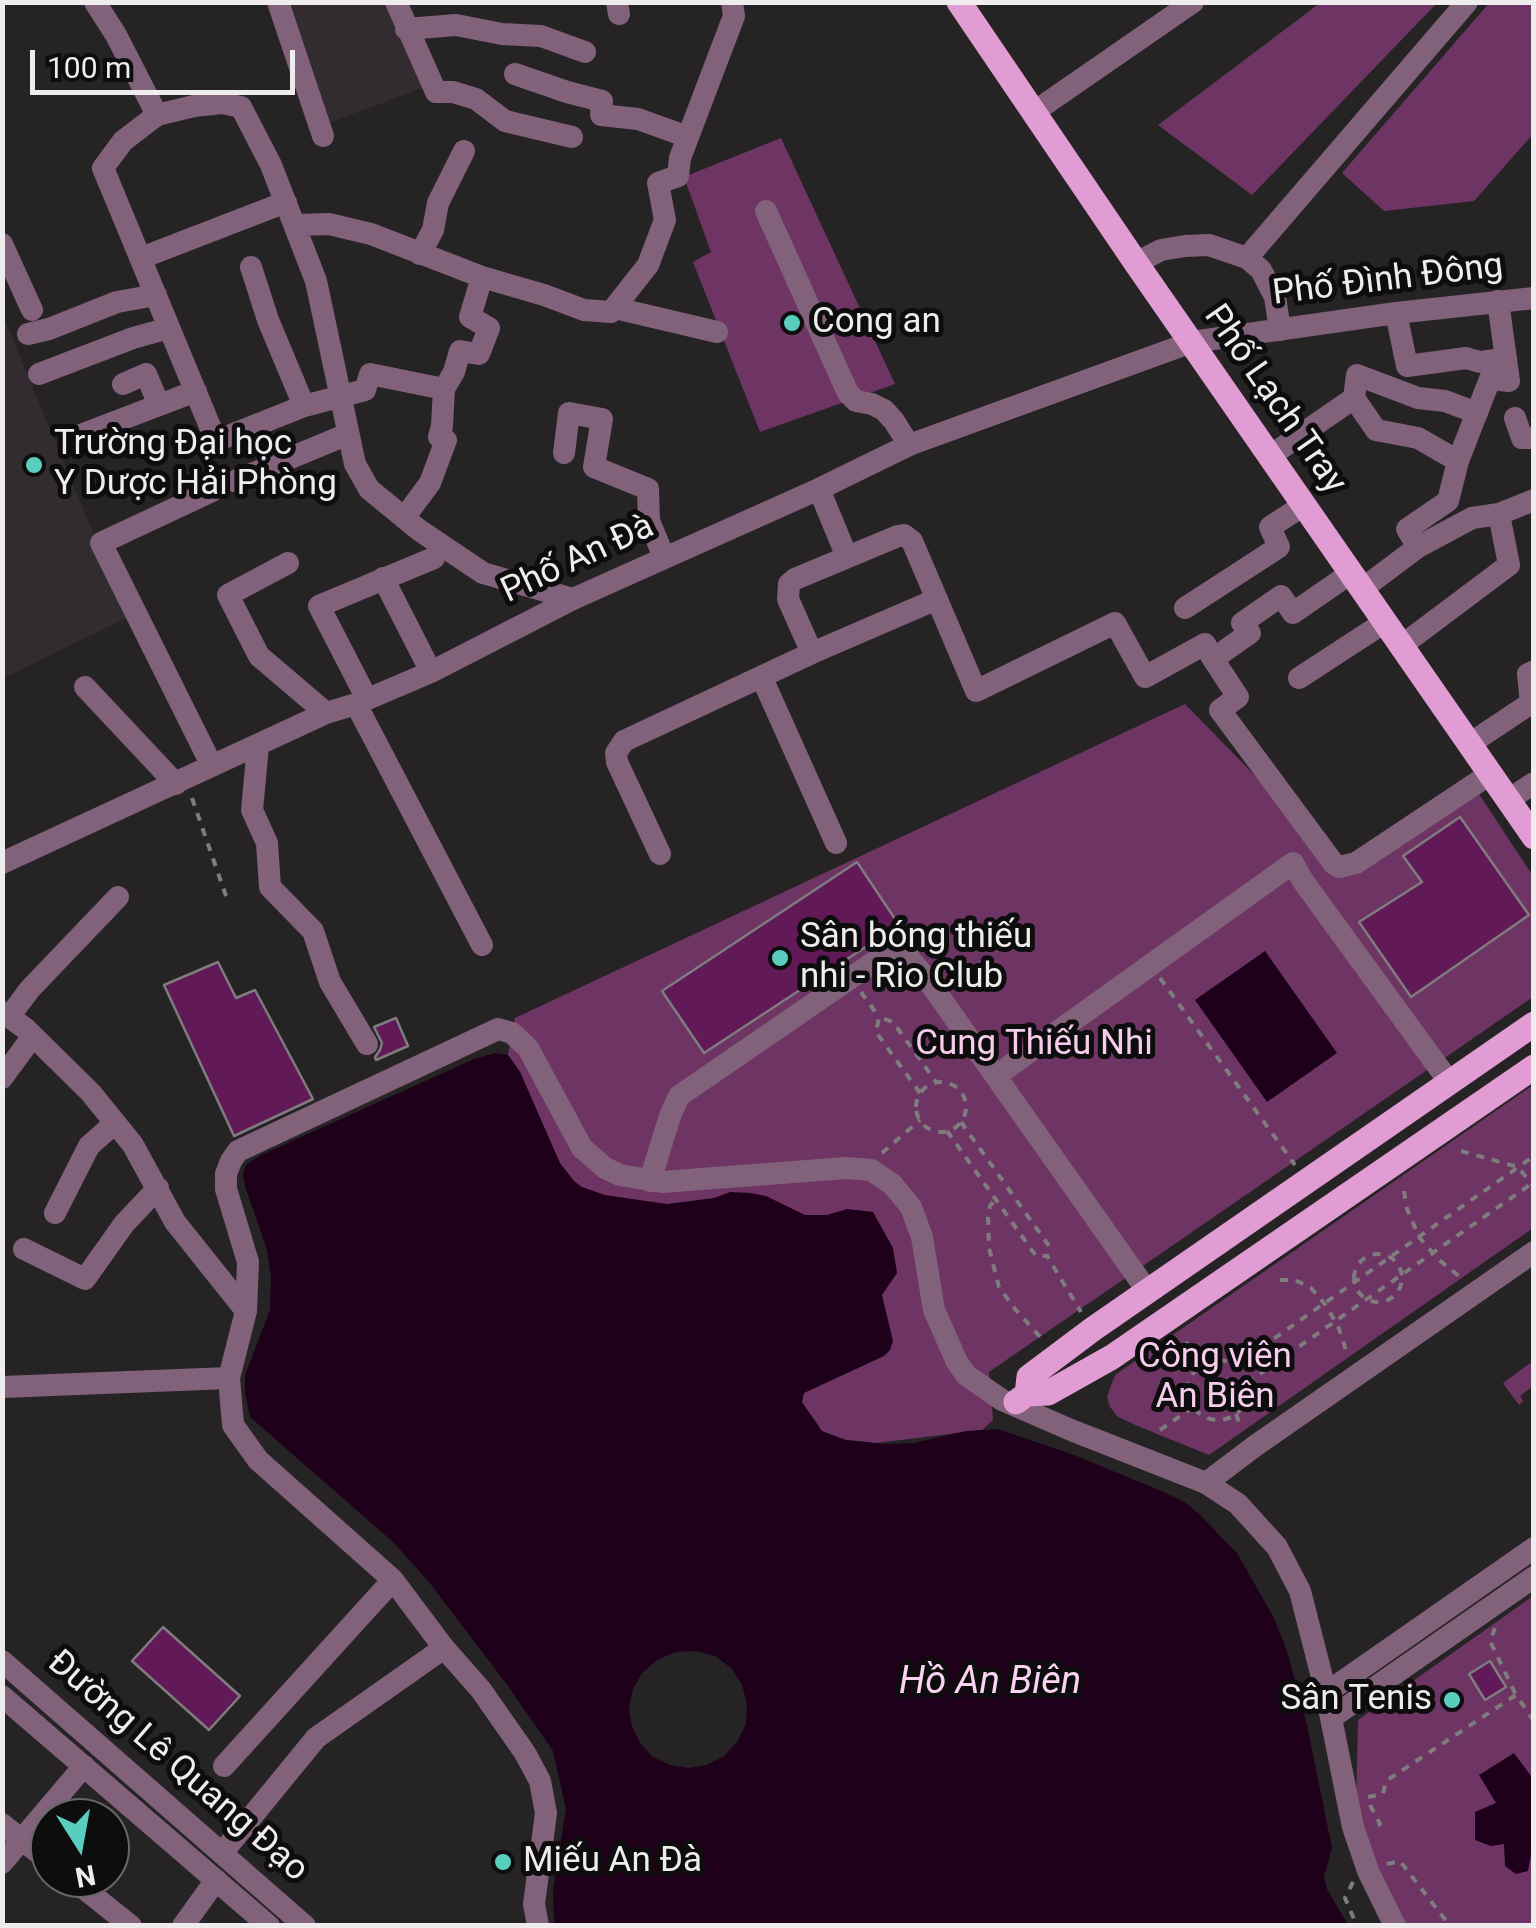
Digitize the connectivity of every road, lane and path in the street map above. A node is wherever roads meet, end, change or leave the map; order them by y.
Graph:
1 (95, 2) edge
2 (278, 2) edge
3 (396, 2) edge
4 (732, 2) edge
5 (959, 2) edge
6 (1193, 2) edge
7 (1467, 2) edge
8 (406, 29) junction
9 (585, 52) dead end
10 (515, 74) dead end
11 (1034, 112) junction
12 (157, 115) junction
13 (323, 136) dead end
14 (572, 137) dead end
15 (688, 137) junction
16 (464, 151) dead end
17 (286, 202) junction
18 (766, 210) dead end
19 (295, 225) junction
20 (2, 244) edge
21 (420, 254) junction
22 (141, 258) junction
23 (1247, 258) junction
24 (1136, 263) junction
25 (251, 266) dead end
26 (482, 277) junction
27 (156, 294) junction
28 (1534, 298) edge
29 (1498, 301) junction
30 (615, 308) junction
31 (32, 310) dead end
32 (1396, 313) junction
33 (169, 328) junction
34 (1280, 330) junction
35 (718, 332) dead end
36 (28, 334) dead end
37 (1192, 342) junction
38 (1506, 358) junction
39 (39, 374) dead end
40 (123, 384) dead end
41 (444, 388) junction
42 (196, 392) junction
43 (339, 396) junction
44 (1354, 398) junction
45 (159, 406) junction
46 (304, 406) junction
47 (1477, 413) junction
48 (1515, 418) dead end
49 (348, 434) junction
50 (70, 438) dead end
51 (1534, 438) edge
52 (909, 444) junction
53 (564, 453) dead end
54 (1270, 456) junction
55 (1458, 460) junction
56 (235, 482) dead end
57 (819, 489) junction
58 (212, 491) dead end
59 (1534, 500) edge
60 (1304, 506) junction
61 (1499, 514) junction
62 (404, 518) junction
63 (1418, 547) junction
64 (664, 557) junction
65 (847, 557) junction
66 (434, 558) dead end
67 (288, 563) dead end
68 (383, 578) junction
69 (1356, 581) junction
70 (573, 598) junction
71 (937, 599) junction
72 (1185, 608) dead end
73 (1385, 622) junction
74 (1401, 646) junction
75 (812, 654) junction
76 (1213, 659) junction
77 (1534, 671) edge
78 (431, 672) junction
79 (762, 678) junction
80 (1299, 678) dead end
81 (85, 688) dead end
82 (361, 701) junction
83 (326, 713) junction
84 (1471, 744) junction
85 (258, 746) junction
86 (212, 766) junction
87 (1490, 774) junction
88 (181, 781) junction
89 (1534, 784) edge
90 (1508, 800) junction
91 (1534, 837) edge
92 (836, 843) dead end
93 (660, 854) dead end
94 (4, 862) edge
95 (226, 896) dead end
96 (118, 898) dead end
97 (482, 944) dead end
98 (1158, 974) dead end
99 (860, 990) dead end
100 (6, 1015) edge
101 (878, 1016) junction
102 (1534, 1024) edge
103 (33, 1036) junction
104 (366, 1044) dead end
105 (1534, 1067) edge
106 (997, 1075) junction
107 (2, 1078) edge
108 (936, 1082) junction
109 (1450, 1083) junction
110 (970, 1085) dead end
111 (961, 1092) junction
112 (920, 1093) junction
113 (920, 1120) junction
114 (961, 1122) junction
115 (115, 1123) junction
116 (947, 1131) junction
117 (1461, 1151) dead end
118 (1534, 1156) edge
119 (876, 1158) dead end
120 (1518, 1167) junction
121 (650, 1180) junction
122 (1311, 1180) junction
123 (1533, 1184) edge
124 (158, 1188) junction
125 (1404, 1191) dead end
126 (994, 1200) junction
127 (1329, 1208) junction
128 (55, 1213) dead end
129 (1419, 1236) junction
130 (24, 1249) dead end
131 (1432, 1252) junction
132 (1534, 1252) edge
133 (1047, 1256) junction
134 (1390, 1257) junction
135 (1402, 1276) junction
136 (1460, 1277) dead end
137 (1280, 1280) dead end
138 (1354, 1282) junction
139 (1148, 1292) junction
140 (1366, 1299) junction
141 (1324, 1303) junction
142 (246, 1311) junction
143 (1081, 1312) dead end
144 (1335, 1321) junction
145 (1042, 1339) dead end
146 (1186, 1342) dead end
147 (1348, 1356) dead end
148 (1202, 1365) junction
149 (1235, 1366) junction
150 (229, 1378) junction
151 (1247, 1383) junction
152 (2, 1387) edge
153 (1020, 1400) junction
154 (1194, 1408) junction
155 (1236, 1414) junction
156 (1241, 1428) dead end
157 (1160, 1430) dead end
158 (1206, 1484) junction
159 (1534, 1548) edge
160 (1534, 1576) edge
161 (393, 1580) junction
162 (1483, 1609) junction
163 (444, 1648) junction
164 (2, 1661) edge
165 (1326, 1693) junction
166 (1516, 1695) junction
167 (2, 1696) edge
168 (1331, 1718) junction
169 (1534, 1721) edge
170 (84, 1766) junction
171 (224, 1766) dead end
172 (2, 1824) edge
173 (1370, 1838) dead end
174 (22, 1840) junction
175 (30, 1846) edge
176 (222, 1853) junction
177 (2, 1863) edge
178 (1381, 1863) dead end
179 (1356, 1878) dead end
180 (216, 1880) junction
181 (96, 1898) edge
182 (131, 1926) edge
183 (183, 1926) edge
184 (269, 1926) edge
185 (305, 1926) edge
186 (538, 1926) edge
187 (1357, 1926) edge
188 (1395, 1926) edge
189 (1450, 1926) edge

1 - 12 street
2 - 13 street
3 - 8 street
4 - 15 street
5 - 11 main road, Phố Lạch Tray
6 - 11 street
7 - 23 street
8 - 9 street
8 - 14 street
10 - 15 street
11 - 24 main road, Phố Lạch Tray
12 - 17 street
12 - 22 street
15 - 30 street
16 - 21 street
17 - 19 street
17 - 22 street
18 - 52 street
19 - 21 street
19 - 43 street
20 - 31 street
21 - 26 street
22 - 27 street
23 - 24 street
23 - 34 street
24 - 37 main road, Phố Lạch Tray
25 - 46 street
26 - 30 street
26 - 41 street
27 - 33 street
27 - 36 street
28 - 29 street, Phố Đình Đông
29 - 32 street, Phố Đình Đông
29 - 38 street
30 - 35 street
32 - 34 street, Phố Đình Đông
32 - 38 street
33 - 39 street
33 - 42 street
34 - 37 street, Phố Đình Đông
37 - 52 street, Phố An Đà
37 - 54 main road, Phố Lạch Tray
38 - 47 street
40 - 45 street
41 - 43 street
41 - 62 street
42 - 45 street
42 - 46 street
43 - 46 street
43 - 49 street
44 - 47 street
44 - 54 street
44 - 55 street
45 - 50 street
47 - 55 street
48 - 51 street
49 - 56 street
49 - 62 street
52 - 57 street, Phố An Đà
53 - 64 street
54 - 60 main road, Phố Lạch Tray
55 - 63 street
57 - 64 street, Phố An Đà
57 - 65 street
58 - 86 street
59 - 61 street
60 - 69 main road, Phố Lạch Tray
60 - 72 street
61 - 63 street
61 - 74 street
62 - 70 street
63 - 69 street
64 - 70 street, Phố An Đà
65 - 71 street
65 - 75 street
66 - 68 street
67 - 83 street
68 - 78 street
68 - 82 street
69 - 73 main road, Phố Lạch Tray
69 - 76 street
70 - 78 street, Phố An Đà
71 - 75 street
71 - 76 street
73 - 74 main road, Phố Lạch Tray
73 - 80 street
74 - 84 main road, Phố Lạch Tray
75 - 79 street
76 - 87 street
77 - 84 street
78 - 82 street, Phố An Đà
79 - 92 street
79 - 93 street
81 - 88 street
82 - 83 street, Phố An Đà
82 - 97 street
83 - 85 street, Phố An Đà
84 - 87 main road, Phố Lạch Tray
85 - 86 street, Phố An Đà
85 - 104 street
86 - 88 street, Phố An Đà
87 - 90 main road, Phố Lạch Tray
88 - 94 street, Phố An Đà
88 - 95 path
89 - 90 street
90 - 91 main road, Phố Lạch Tray
96 - 100 street
98 - 122 path
99 - 101 path
100 - 103 street
101 - 108 path
101 - 112 path
102 - 109 main road
103 - 107 street
103 - 115 street
105 - 127 main road
106 - 109 street
106 - 121 street
106 - 139 street
108 - 111 path
108 - 112 path
109 - 122 main road
110 - 111 path
111 - 114 path
112 - 113 path
113 - 116 path
113 - 119 path
114 - 116 path
114 - 133 path
115 - 124 street
115 - 128 street
116 - 126 path
117 - 120 path
118 - 120 path
120 - 123 path
120 - 129 path
121 - 142 street
121 - 153 street
122 - 127 main road
122 - 139 main road
123 - 131 path
124 - 130 street
124 - 142 street
125 - 129 path
126 - 133 path
126 - 145 path
127 - 153 main road
129 - 131 path
129 - 134 path
131 - 135 path
131 - 136 path
132 - 158 street
133 - 143 path
134 - 135 path
134 - 138 path
134 - 138 path
135 - 140 path
135 - 140 path
137 - 141 path
138 - 140 path
138 - 141 path
139 - 153 main road
140 - 144 path
141 - 144 path
141 - 149 path
142 - 150 street
144 - 147 path
144 - 151 path
146 - 148 path
148 - 149 path
148 - 154 path
149 - 151 path
150 - 152 street
150 - 161 street
151 - 155 path
153 - 158 street
154 - 155 path
154 - 157 path
155 - 156 path
158 - 165 street
159 - 162 street
160 - 162 street
161 - 163 street
161 - 171 street
162 - 165 street
162 - 166 path
162 - 168 street
163 - 176 street
163 - 186 street
164 - 176 street, Đường Lê Quang Đạo
165 - 168 street
166 - 169 path
166 - 173 path
167 - 170 street, Đường Lê Quang Đạo
168 - 188 street
170 - 174 street
170 - 180 street, Đường Lê Quang Đạo
172 - 174 street
174 - 175 street
174 - 177 street
176 - 185 street, Đường Lê Quang Đạo
178 - 189 path
179 - 187 path
180 - 183 street
180 - 184 street, Đường Lê Quang Đạo
181 - 182 street

